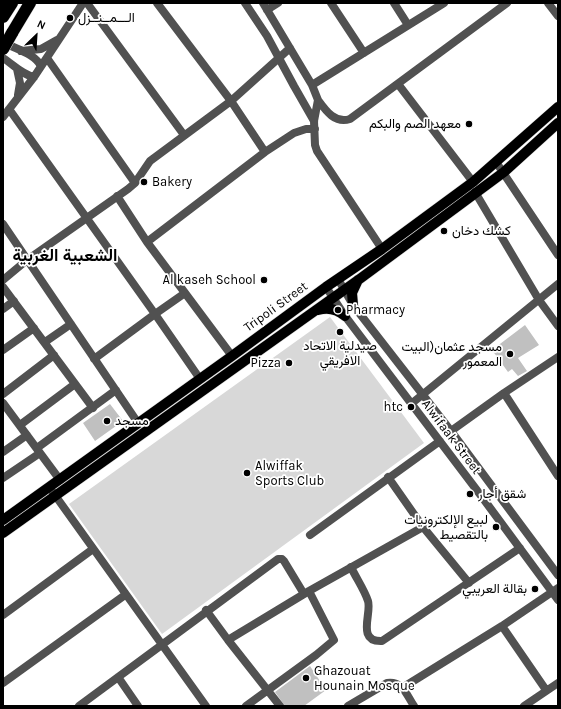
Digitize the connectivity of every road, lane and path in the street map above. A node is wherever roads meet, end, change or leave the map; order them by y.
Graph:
1 (12, 3) edge
2 (30, 3) edge
3 (83, 3) edge
4 (87, 3) edge
5 (157, 3) edge
6 (245, 3) edge
7 (278, 3) edge
8 (331, 3) edge
9 (394, 3) edge
10 (444, 3) edge
11 (506, 3) edge
12 (548, 3) edge
13 (265, 7) edge
14 (558, 16) edge
15 (3, 17) edge
16 (408, 25) junction
17 (63, 34) junction
18 (3, 42) edge
19 (290, 48) junction
20 (3, 49) edge
21 (21, 51) junction
22 (364, 54) junction
23 (3, 58) edge
24 (47, 58) junction
25 (279, 58) junction
26 (41, 66) junction
27 (17, 69) junction
28 (34, 76) junction
29 (398, 84) junction
30 (312, 86) junction
31 (18, 98) junction
32 (318, 100) junction
33 (231, 101) junction
34 (558, 107) edge
35 (9, 109) junction
36 (3, 117) edge
37 (558, 123) edge
38 (315, 125) junction
39 (184, 135) junction
40 (265, 152) junction
41 (496, 162) junction
42 (504, 172) junction
43 (135, 183) junction
44 (474, 187) junction
45 (117, 196) junction
46 (86, 218) junction
47 (3, 224) edge
48 (147, 242) junction
49 (382, 249) junction
50 (558, 256) edge
51 (28, 260) junction
52 (361, 278) junction
53 (338, 279) junction
54 (3, 280) edge
55 (558, 284) edge
56 (3, 287) edge
57 (326, 287) junction
58 (344, 289) junction
59 (185, 294) junction
60 (333, 297) junction
61 (539, 300) junction
62 (14, 301) junction
63 (353, 305) junction
64 (3, 309) edge
65 (316, 310) junction
66 (155, 314) junction
67 (345, 316) junction
68 (71, 324) junction
69 (558, 326) edge
70 (34, 328) junction
71 (45, 342) junction
72 (3, 350) edge
73 (54, 355) junction
74 (232, 356) junction
75 (558, 357) edge
76 (94, 359) junction
77 (200, 379) junction
78 (75, 384) junction
79 (116, 390) junction
80 (504, 393) junction
81 (3, 394) edge
82 (422, 394) junction
83 (3, 402) edge
84 (411, 404) junction
85 (93, 408) junction
86 (138, 423) junction
87 (20, 425) junction
88 (451, 431) junction
89 (27, 435) junction
90 (440, 440) junction
91 (38, 451) junction
92 (3, 452) edge
93 (558, 476) edge
94 (388, 477) junction
95 (3, 478) edge
96 (60, 480) junction
97 (52, 492) junction
98 (3, 520) edge
99 (423, 527) junction
100 (3, 533) edge
101 (310, 535) dead end
102 (520, 548) junction
103 (93, 549) junction
104 (351, 567) junction
105 (558, 576) edge
106 (469, 583) junction
107 (547, 585) junction
108 (555, 590) edge
109 (306, 592) junction
110 (125, 595) junction
111 (558, 600) edge
112 (206, 610) junction
113 (3, 614) edge
114 (502, 626) junction
115 (228, 640) junction
116 (162, 645) junction
117 (118, 677) junction
118 (3, 683) edge
119 (558, 684) edge
120 (402, 688) junction
121 (268, 690) junction
122 (546, 690) junction
123 (79, 706) edge
124 (138, 706) edge
125 (206, 706) edge
126 (246, 706) edge
127 (280, 706) edge
128 (348, 706) edge
129 (414, 706) edge
130 (524, 706) edge

1 - 15 highway
2 - 20 highway, bridge
3 - 17 street
4 - 39 street
5 - 33 street
6 - 25 street
7 - 13 street
8 - 22 street
9 - 16 street
10 - 16 street
11 - 29 street
12 - 14 street
13 - 19 street
16 - 22 street
17 - 21 street
17 - 24 street
18 - 21 street
19 - 25 street
19 - 30 street
21 - 26 street
22 - 30 street
23 - 27 street
24 - 26 street
24 - 43 street
25 - 33 street
25 - 38 street
26 - 28 street
27 - 28 street
27 - 31 street
28 - 31 street
29 - 32 street
29 - 44 street
30 - 32 street
31 - 35 street
32 - 38 street
33 - 39 street
33 - 40 street
34 - 41 main road, Tripoli Street
35 - 36 street
35 - 46 street
37 - 42 main road, Tripoli Street
38 - 40 street
38 - 49 street
39 - 43 street
40 - 48 street
41 - 42 street
41 - 44 main road, Tripoli Street
42 - 44 main road, Tripoli Street
42 - 50 street
43 - 45 street
44 - 49 main road, Tripoli Street
44 - 52 main road, Tripoli Street
44 - 61 street
45 - 46 street
45 - 48 street
46 - 51 street
46 - 66 street
47 - 51 street
48 - 59 street
49 - 53 main road, Tripoli Street
51 - 54 street
51 - 68 street
52 - 58 main road, Tripoli Street
52 - 63 main road
53 - 57 main road, Tripoli Street
53 - 58 street, Alwifaak Street
55 - 61 street
56 - 62 street
57 - 60 street, Alwifaak Street
57 - 74 main road, Tripoli Street
58 - 60 main road, Tripoli Street
58 - 63 street, Alwifaak Street
59 - 66 street
59 - 74 street
60 - 65 main road, Tripoli Street
60 - 67 street, Alwifaak Street
61 - 69 street
61 - 82 street
62 - 64 street
62 - 70 street
63 - 82 street, Alwifaak Street
65 - 67 main road
65 - 97 main road, Tripoli Street
66 - 76 street
66 - 77 street
67 - 84 street, Alwifaak Street
68 - 71 street
68 - 76 street
70 - 71 street
70 - 72 street
71 - 73 street
73 - 78 street
73 - 81 street
74 - 77 main road, Tripoli Street
75 - 80 street
76 - 79 street
77 - 86 main road, Tripoli Street
78 - 85 street
78 - 87 street
79 - 85 street
79 - 86 street
80 - 88 street
80 - 93 street
82 - 84 street
82 - 88 street, Alwifaak Street
83 - 87 street
84 - 90 street, Alwifaak Street
85 - 91 street
86 - 96 main road, Tripoli Street
87 - 89 street
88 - 105 street, Alwifaak Street
89 - 91 street
89 - 92 street
90 - 94 street
90 - 102 street, Alwifaak Street
91 - 95 street
91 - 96 street
94 - 99 street
94 - 101 street
96 - 97 main road, Tripoli Street
97 - 98 main road, Tripoli Street
97 - 100 main road, Tripoli Street
97 - 103 street
99 - 104 street
99 - 106 street
102 - 106 street
102 - 107 street, Alwifaak Street
103 - 110 street
103 - 113 street
104 - 106 street
104 - 109 street
105 - 107 street
107 - 108 street, Alwifaak Street
108 - 111 street, Alwifaak Street
108 - 114 street
109 - 112 street
109 - 115 street
109 - 121 street
110 - 116 street
110 - 118 street
112 - 115 street
112 - 116 street
114 - 120 street
114 - 122 street
115 - 121 street
116 - 117 street
116 - 125 street
117 - 123 street
117 - 124 street
119 - 122 street
120 - 128 street
120 - 129 street
121 - 126 street
121 - 127 street
122 - 130 street

